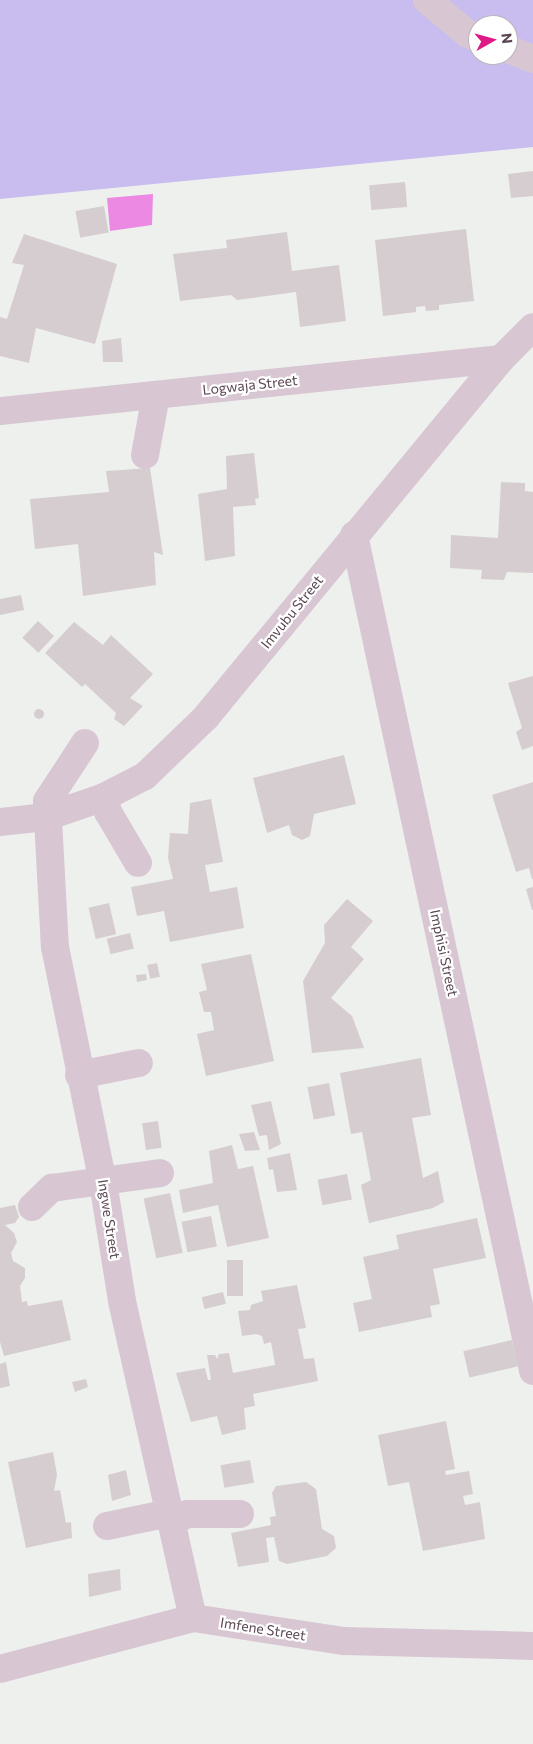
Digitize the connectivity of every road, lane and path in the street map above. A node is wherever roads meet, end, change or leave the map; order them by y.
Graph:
1 (427, 0) edge
2 (468, 34) edge
3 (518, 54) edge
4 (533, 59) edge
5 (533, 327) edge
6 (501, 358) junction
7 (156, 395) junction
8 (0, 411) edge
9 (145, 455) dead end
10 (354, 535) junction
11 (85, 743) dead end
12 (104, 797) junction
13 (46, 817) junction
14 (0, 822) edge
15 (138, 863) dead end
16 (140, 1063) dead end
17 (79, 1075) junction
18 (160, 1173) dead end
19 (103, 1182) junction
20 (32, 1207) dead end
21 (533, 1371) edge
22 (240, 1514) dead end
23 (171, 1517) junction
24 (107, 1526) dead end
25 (193, 1618) junction
26 (533, 1646) edge
27 (0, 1669) edge

1 - 2 street
3 - 4 street
5 - 6 street, Imvubu Street
6 - 7 street, Logwaja Street
6 - 10 street, Imvubu Street
7 - 8 street, Logwaja Street
7 - 9 street
10 - 12 street, Imvubu Street
10 - 21 street, Imphisi Street
11 - 13 street, Ingwe Street
12 - 13 street, Imvubu Street
12 - 15 street
13 - 14 street, Imvubu Street
13 - 17 street, Ingwe Street
16 - 17 street
17 - 19 street, Ingwe Street
18 - 19 street
19 - 20 street
19 - 23 street, Ingwe Street
22 - 23 street
23 - 24 street
23 - 25 street, Ingwe Street
25 - 26 street, Imfene Street
25 - 27 street, Imfene Street

